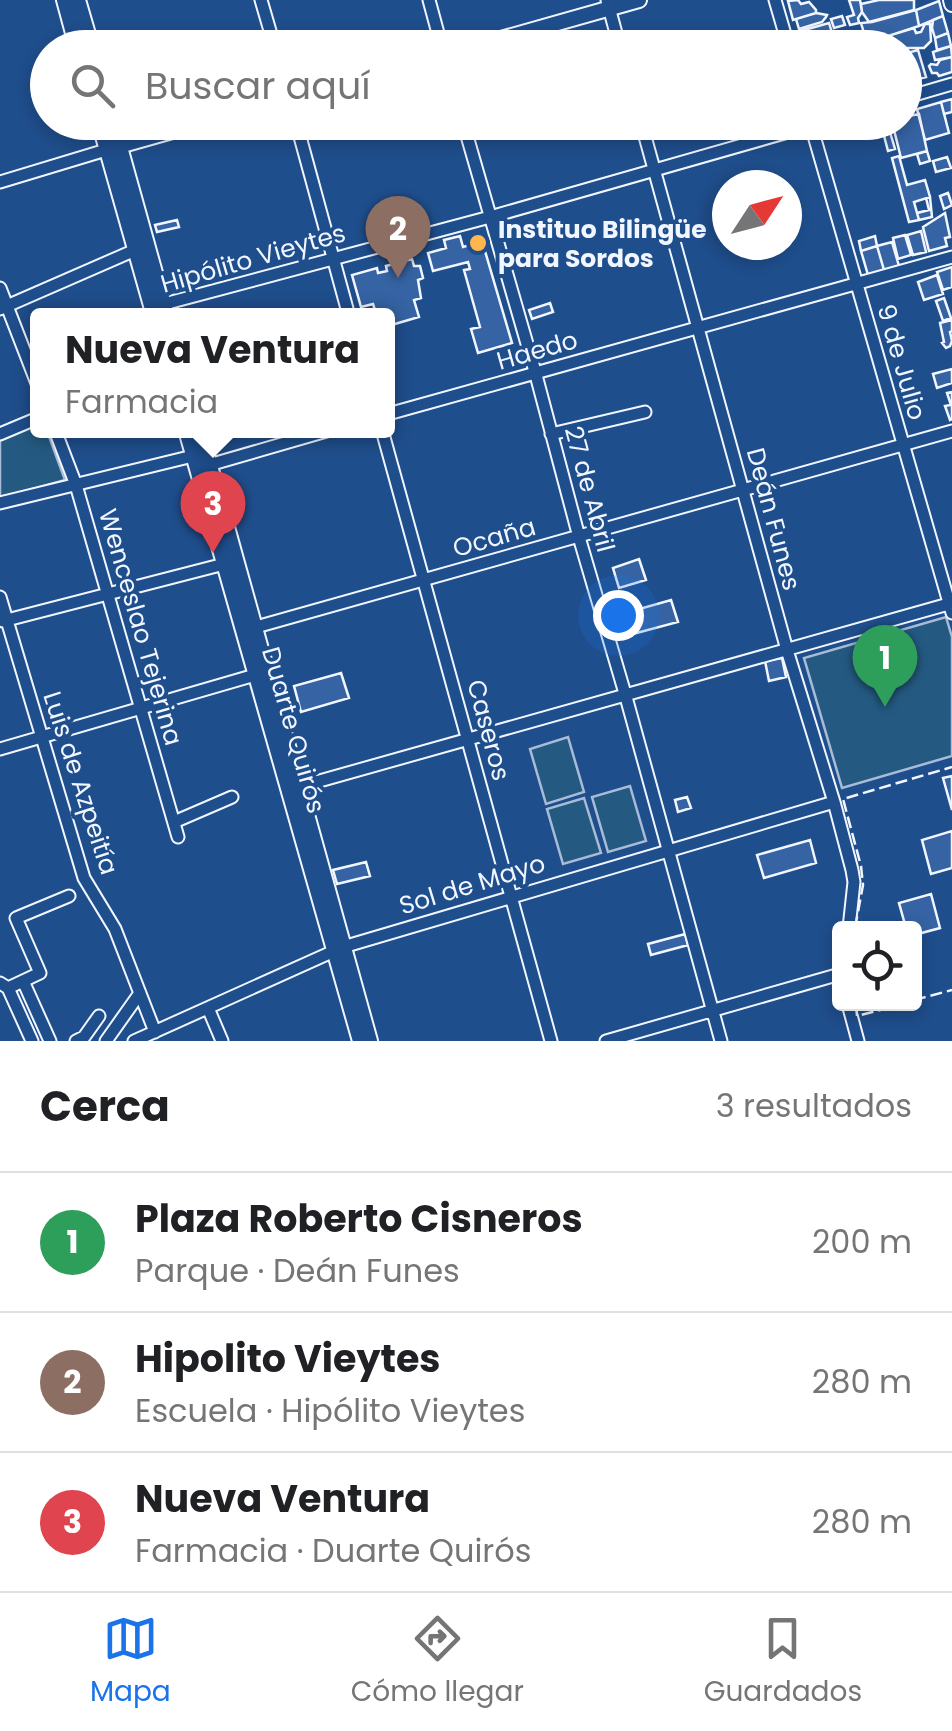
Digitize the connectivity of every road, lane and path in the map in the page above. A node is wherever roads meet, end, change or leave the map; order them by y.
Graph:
1 (64, 0) edge
2 (78, 0) edge
3 (261, 0) edge
4 (428, 0) edge
5 (638, 0) edge
6 (775, 0) edge
7 (608, 4) edge
8 (72, 30) edge
9 (87, 30) edge
10 (270, 30) edge
11 (437, 30) edge
12 (526, 30) edge
13 (615, 30) edge
14 (784, 30) edge
15 (952, 84) edge
16 (922, 93) edge
17 (109, 140) edge
18 (113, 140) edge
19 (141, 140) edge
20 (301, 140) edge
21 (468, 140) edge
22 (646, 140) edge
23 (761, 140) edge
24 (819, 140) edge
25 (113, 148) junction
26 (655, 171) junction
27 (0, 182) edge
28 (490, 217) junction
29 (141, 247) junction
30 (334, 258) junction
31 (952, 258) edge
32 (857, 285) junction
33 (0, 288) edge
34 (4, 308) edge
35 (158, 308) edge
36 (172, 308) edge
37 (347, 308) edge
38 (698, 328) junction
39 (30, 368) edge
40 (536, 374) junction
41 (395, 412) edge
42 (645, 412) dead end
43 (30, 421) edge
44 (952, 431) edge
45 (0, 434) edge
46 (551, 434) junction
47 (58, 438) edge
48 (188, 438) edge
49 (202, 438) edge
50 (302, 438) edge
51 (384, 438) edge
52 (903, 446) junction
53 (194, 456) junction
54 (209, 465) junction
55 (76, 485) junction
56 (743, 490) junction
57 (0, 503) edge
58 (579, 537) junction
59 (230, 562) junction
60 (424, 580) junction
61 (109, 594) junction
62 (0, 598) edge
63 (951, 607) edge
64 (4, 621) edge
65 (256, 627) junction
66 (787, 650) junction
67 (255, 675) junction
68 (626, 696) junction
69 (142, 708) junction
70 (41, 737) junction
71 (469, 739) junction
72 (0, 749) edge
73 (293, 788) junction
74 (232, 797) dead end
75 (834, 802) junction
76 (174, 822) junction
77 (178, 837) dead end
78 (667, 850) junction
79 (69, 896) dead end
80 (510, 896) junction
81 (850, 921) edge
82 (338, 949) junction
83 (832, 976) edge
84 (23, 981) junction
85 (4, 985) edge
86 (140, 993) junction
87 (208, 1008) junction
88 (712, 1010) junction
89 (850, 1011) edge
90 (99, 1016) dead end
91 (155, 1032) junction
92 (32, 1041) edge
93 (50, 1041) edge
94 (76, 1041) edge
95 (106, 1041) edge
96 (134, 1041) edge
97 (222, 1041) edge
98 (360, 1041) edge
99 (370, 1041) edge
100 (551, 1041) edge
101 (606, 1041) edge
102 (721, 1041) edge
103 (858, 1041) edge

1 - 8 main road
2 - 9 main road
3 - 10 street
4 - 11 street
5 - 7 main road
6 - 14 street
7 - 12 main road
7 - 13 street
15 - 16 street
17 - 25 main road
18 - 25 main road
19 - 25 main road
20 - 30 street
21 - 28 street, 27 de Abril
22 - 26 street, Deán Funes
23 - 26 street, Hipólito Vieytes
24 - 32 street, 9 de Julio
25 - 27 street
25 - 29 main road
26 - 28 street, Hipólito Vieytes
26 - 38 street, Deán Funes
28 - 30 street, Hipólito Vieytes
28 - 40 street, 27 de Abril
29 - 34 street, Hipólito Vieytes
29 - 35 main road
30 - 36 street, Hipólito Vieytes
30 - 37 street
31 - 32 street, Haedo
32 - 38 street, Haedo
32 - 52 street, 9 de Julio
33 - 34 street
34 - 39 street
38 - 40 street, Haedo
38 - 56 street, Deán Funes
40 - 41 street, Haedo
40 - 46 street, 27 de Abril
42 - 46 street
43 - 45 street
44 - 52 street, Ocaña
46 - 58 street, 27 de Abril
47 - 55 street, Wenceslao Tejerina
48 - 53 main road, Duarte Quirós
49 - 54 main road, Duarte Quirós
50 - 54 street
51 - 60 street, Caseros
52 - 56 street, Ocaña
52 - 63 street, 9 de Julio
53 - 55 street
53 - 59 main road, Duarte Quirós
54 - 59 main road, Duarte Quirós
55 - 57 street
55 - 61 street, Wenceslao Tejerina
56 - 58 street, Ocaña
56 - 66 street, Deán Funes
58 - 60 street, Ocaña
58 - 68 street, 27 de Abril
59 - 61 street
59 - 65 main road, Duarte Quirós
59 - 67 main road, Duarte Quirós
60 - 65 street, Ocaña
60 - 71 street, Caseros
61 - 64 street
61 - 69 street, Wenceslao Tejerina
62 - 64 street, Luis de Azpeitía
63 - 66 street
64 - 70 street, Luis de Azpeitía
65 - 73 main road, Duarte Quirós
66 - 68 street
66 - 75 street, Deán Funes
67 - 69 street
67 - 73 main road, Duarte Quirós
68 - 71 street
68 - 78 street, 27 de Abril
69 - 70 street
69 - 76 street, Wenceslao Tejerina
70 - 72 street
70 - 86 street, Luis de Azpeitía
71 - 73 street
71 - 80 street, Caseros
73 - 82 main road, Duarte Quirós
74 - 76 street
75 - 78 street, Sol de Mayo
75 - 81 street, Deán Funes
76 - 77 street, Wenceslao Tejerina
78 - 80 street, Sol de Mayo
78 - 88 street, 27 de Abril
79 - 84 street
80 - 82 street, Sol de Mayo
80 - 100 street, Caseros
82 - 87 street, Sol de Mayo
82 - 98 main road, Duarte Quirós
82 - 99 main road, Duarte Quirós
83 - 88 street
84 - 85 street
84 - 93 street
85 - 92 street
86 - 91 street, Luis de Azpeitía
86 - 95 street
87 - 91 street, Sol de Mayo
87 - 97 street
88 - 101 street
88 - 102 street, 27 de Abril
89 - 103 street
90 - 94 street
91 - 96 street, Sol de Mayo

